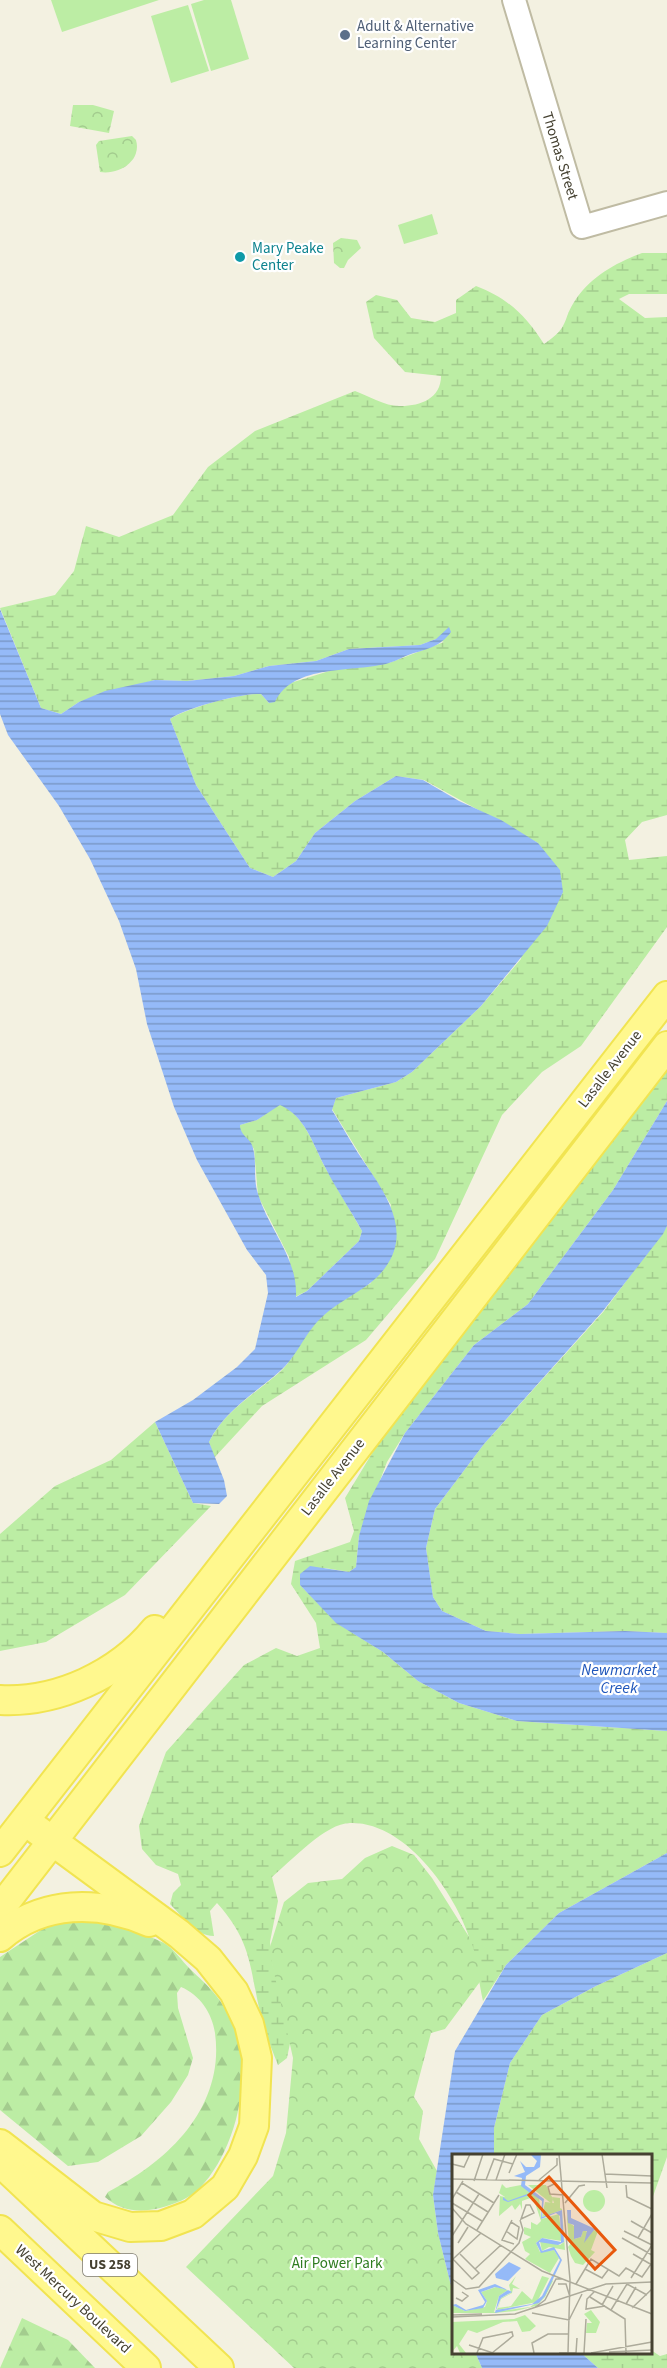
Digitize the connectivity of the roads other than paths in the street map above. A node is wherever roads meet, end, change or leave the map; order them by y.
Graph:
1 (514, 0) edge
2 (667, 203) edge
3 (667, 996) edge
4 (667, 1046) edge
5 (291, 1480) junction
6 (0, 1700) edge
7 (24, 1820) junction
8 (52, 1840) junction
9 (0, 1852) edge
10 (0, 1909) edge
11 (179, 1934) junction
12 (0, 1937) edge
13 (0, 2144) edge
14 (0, 2163) edge
15 (0, 2230) edge
16 (147, 2368) edge
17 (219, 2368) edge

1 - 2 street, Thomas Street
3 - 5 main road, Lasalle Avenue
4 - 8 main road, Lasalle Avenue
5 - 6 main road
5 - 7 main road, Lasalle Avenue
7 - 8 main road
7 - 9 main road, Lasalle Avenue
8 - 10 main road, Lasalle Avenue
8 - 11 main road
11 - 12 main road
11 - 13 main road
14 - 17 main road, US 258
15 - 16 main road, West Mercury Boulevard

